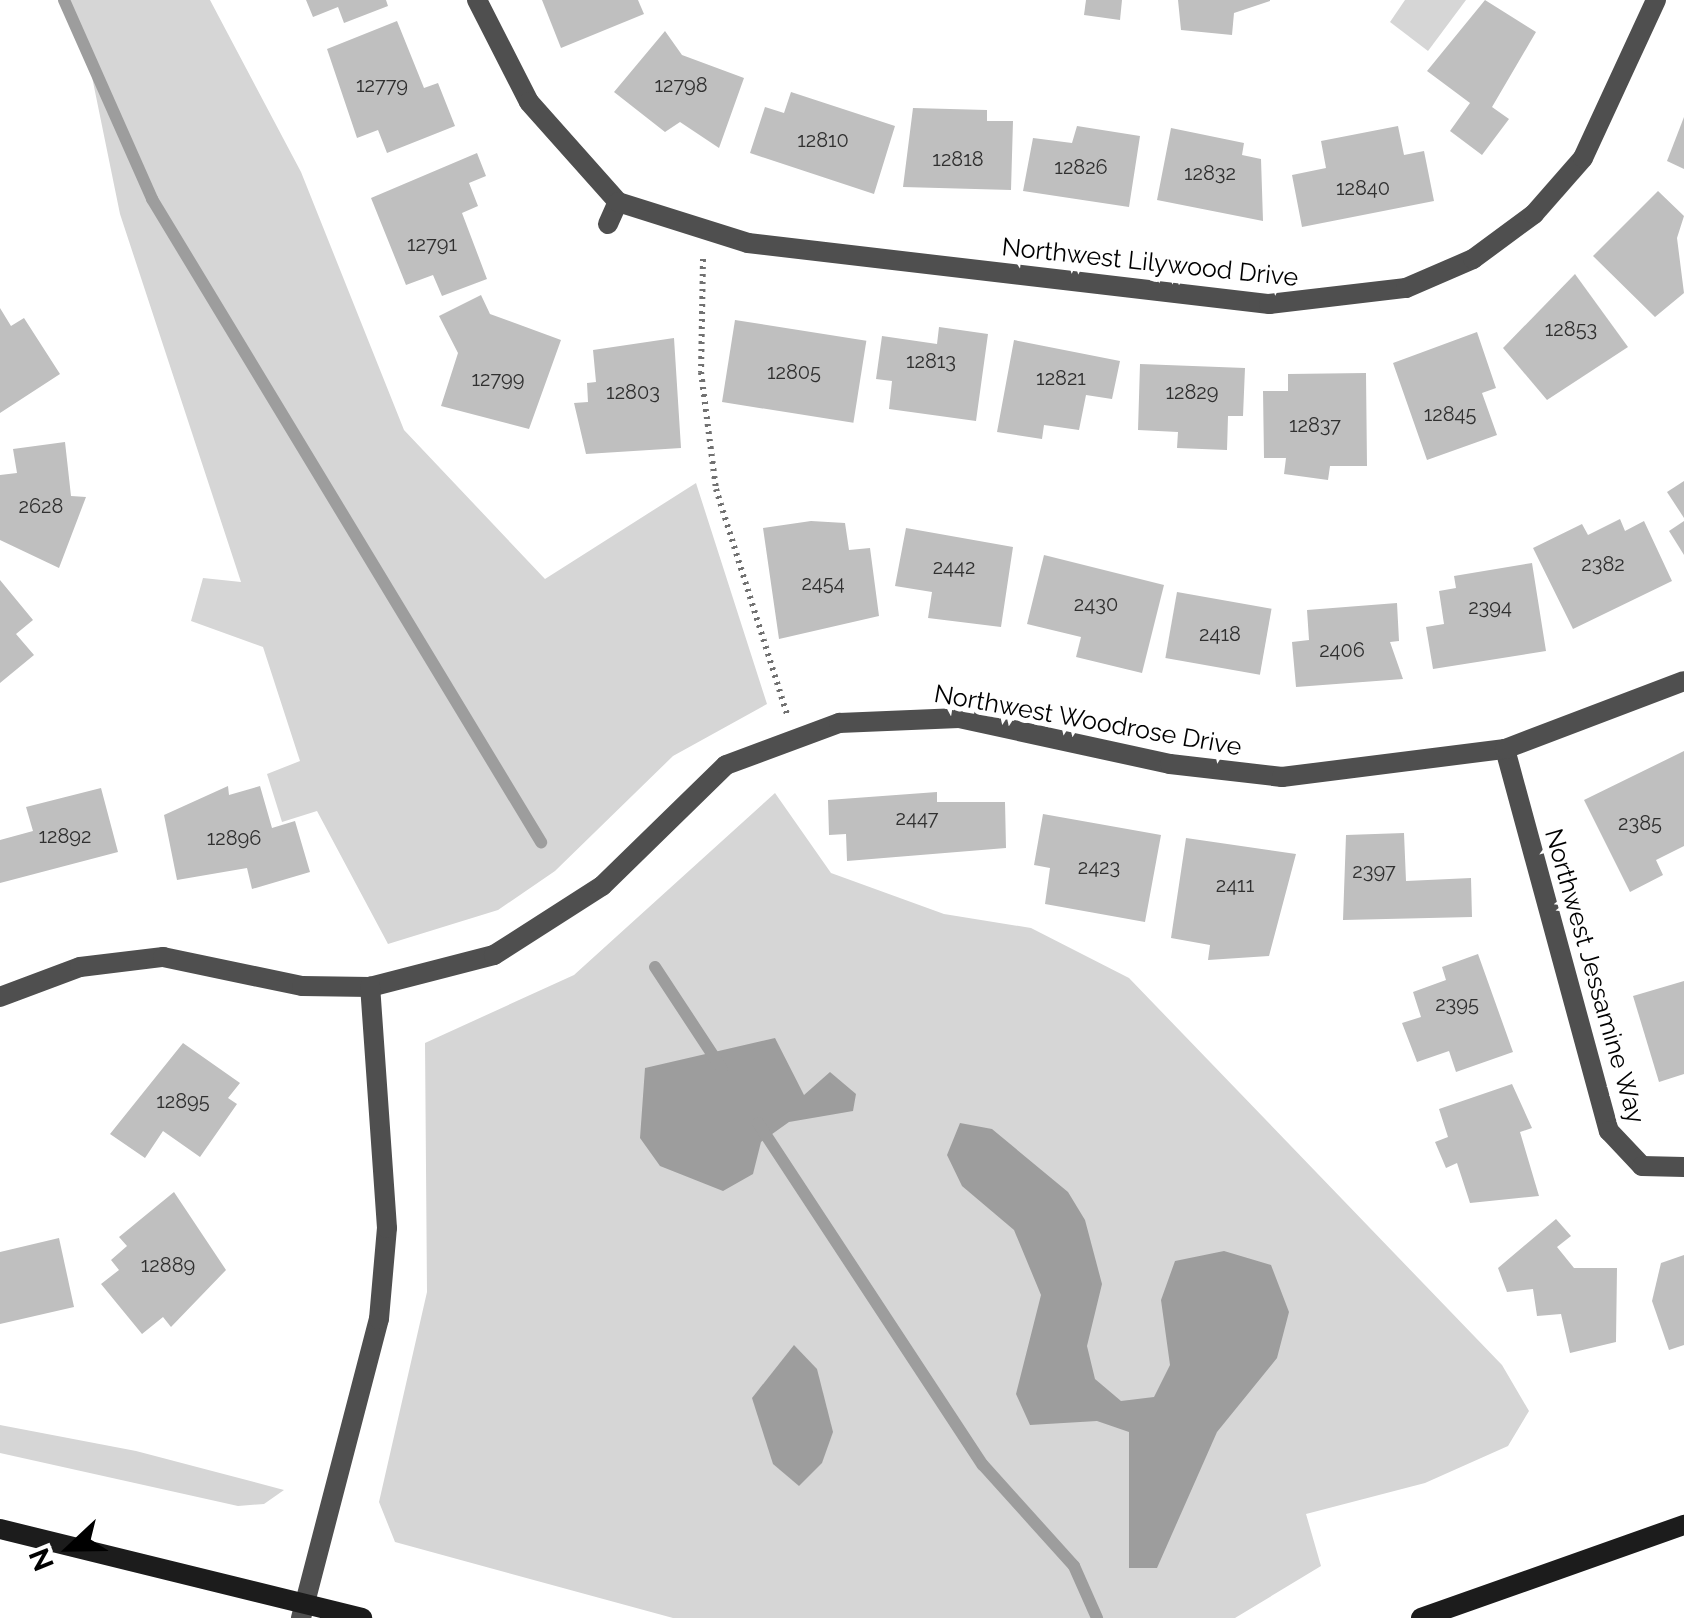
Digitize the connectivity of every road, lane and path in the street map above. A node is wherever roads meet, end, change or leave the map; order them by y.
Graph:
1 (477, 0) edge
2 (1656, 0) edge
3 (618, 202) junction
4 (608, 224) dead end
5 (704, 232) junction
6 (1684, 680) edge
7 (795, 736) junction
8 (1506, 749) junction
9 (370, 987) junction
10 (0, 997) edge
11 (1684, 1168) edge
12 (1684, 1525) edge
13 (0, 1529) edge
14 (303, 1610) edge
15 (362, 1618) edge
16 (1422, 1618) edge

1 - 3 street, Northwest Lilywood Drive
2 - 5 street, Northwest Lilywood Drive
3 - 4 street
3 - 5 street, Northwest Lilywood Drive
5 - 7 path
6 - 8 street, Northwest Woodrose Drive
7 - 8 street, Northwest Woodrose Drive
7 - 9 street, Northwest Woodrose Drive
8 - 11 street, Northwest Jessamine Way
9 - 10 street, Northwest Woodrose Drive
9 - 14 street
12 - 16 main road
13 - 14 main road
14 - 15 main road

